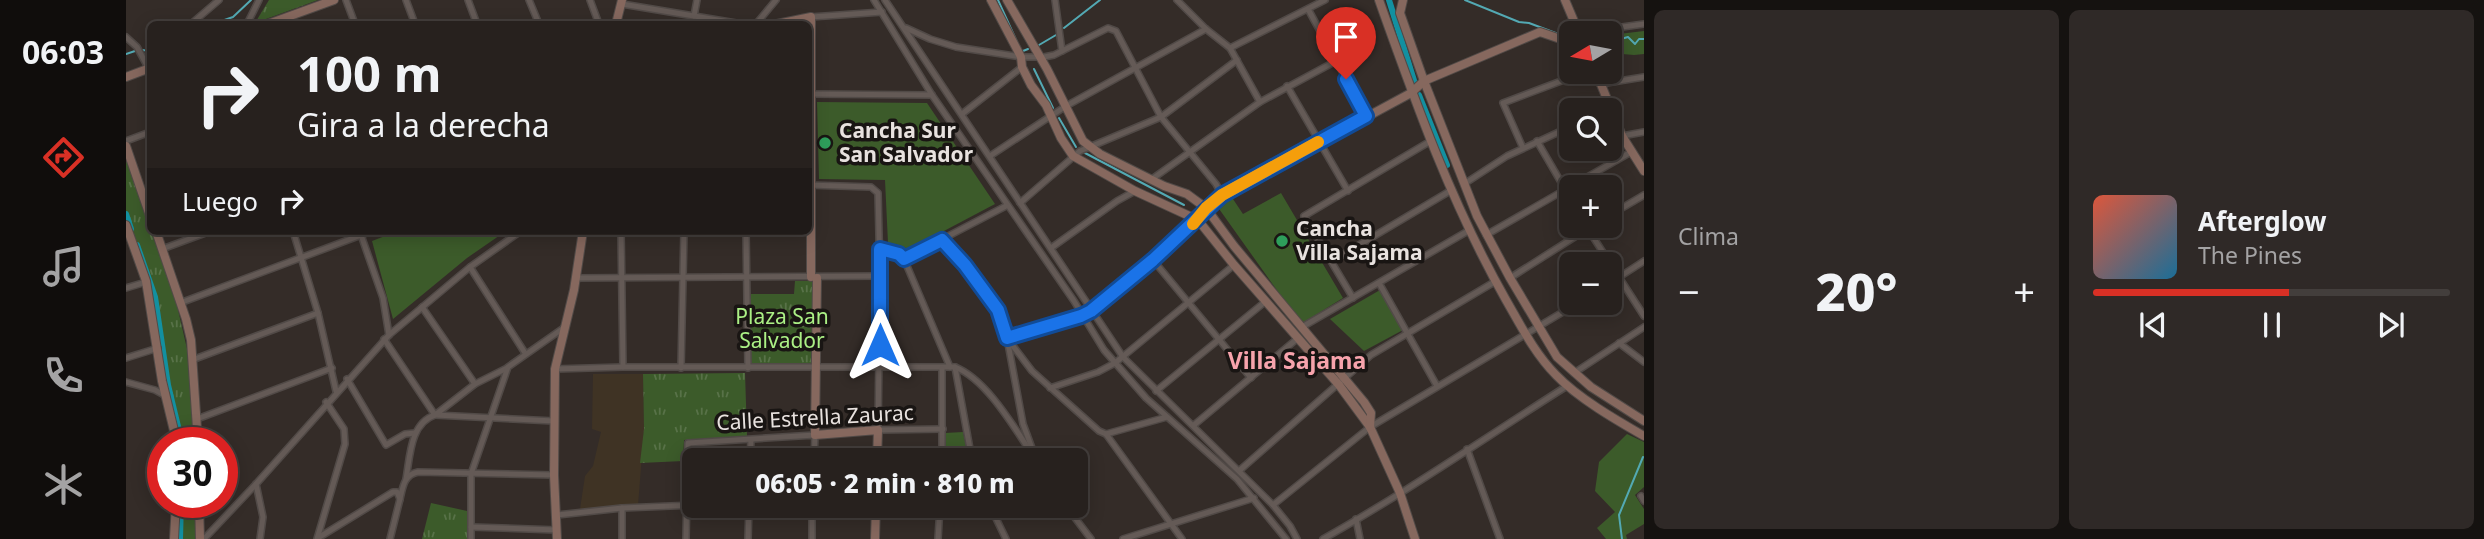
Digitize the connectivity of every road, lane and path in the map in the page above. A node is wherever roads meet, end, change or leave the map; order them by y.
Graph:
1 (219, 0) edge
2 (334, 0) edge
3 (346, 0) edge
4 (406, 0) edge
5 (468, 0) edge
6 (530, 0) edge
7 (590, 0) edge
8 (697, 0) edge
9 (776, 0) edge
10 (874, 0) edge
11 (885, 0) edge
12 (991, 0) edge
13 (1007, 0) edge
14 (1055, 0) edge
15 (1325, 0) edge
16 (1378, 0) edge
17 (1403, 0) edge
18 (1565, 0) edge
19 (1181, 1) edge
20 (260, 2) edge
21 (622, 2) edge
22 (1308, 9) junction
23 (881, 12) junction
24 (694, 16) junction
25 (811, 17) junction
26 (194, 21) edge
27 (249, 21) edge
28 (276, 21) edge
29 (354, 21) edge
30 (414, 21) edge
31 (476, 21) edge
32 (538, 21) edge
33 (598, 21) edge
34 (617, 21) edge
35 (724, 21) edge
36 (758, 21) edge
37 (792, 21) edge
38 (811, 21) edge
39 (1574, 21) edge
40 (1644, 24) edge
41 (903, 26) junction
42 (1622, 27) edge
43 (1206, 29) junction
44 (126, 37) edge
45 (1559, 39) edge
46 (1230, 48) junction
47 (1062, 51) junction
48 (1038, 56) junction
49 (1237, 60) junction
50 (1336, 61) junction
51 (1022, 62) junction
52 (147, 63) edge
53 (1135, 68) junction
54 (147, 69) edge
55 (126, 77) edge
56 (1644, 77) edge
57 (1423, 81) junction
58 (1622, 81) edge
59 (1559, 82) edge
60 (1601, 84) edge
61 (1287, 86) junction
62 (1412, 93) junction
63 (812, 94) edge
64 (932, 95) junction
65 (1605, 98) edge
66 (1260, 102) junction
67 (1066, 106) junction
68 (962, 114) junction
69 (1050, 116) junction
70 (1366, 116) junction
71 (1161, 117) junction
72 (1559, 132) edge
73 (1644, 132) edge
74 (147, 133) edge
75 (1622, 135) joint
76 (1538, 141) junction
77 (1317, 142) junction
78 (1429, 142) junction
79 (126, 143) edge
80 (1088, 146) junction
81 (1523, 148) junction
82 (1188, 151) junction
83 (1631, 152) junction
84 (990, 156) junction
85 (1073, 156) junction
86 (1644, 171) edge
87 (1591, 175) edge
88 (1152, 179) junction
89 (1559, 179) edge
90 (1464, 184) junction
91 (812, 185) edge
92 (1135, 191) junction
93 (1348, 191) junction
94 (1450, 191) junction
95 (147, 192) edge
96 (1559, 193) edge
97 (1222, 195) junction
98 (1644, 195) edge
99 (1020, 203) junction
100 (1006, 206) junction
101 (1206, 208) junction
102 (1622, 208) edge
103 (1198, 220) junction
104 (126, 225) edge
105 (1468, 231) junction
106 (812, 232) edge
107 (157, 235) edge
108 (200, 235) edge
109 (295, 235) edge
110 (362, 235) joint
111 (515, 235) edge
112 (582, 235) edge
113 (621, 235) edge
114 (684, 235) edge
115 (747, 235) edge
116 (1486, 235) junction
117 (1572, 238) edge
118 (942, 240) junction
119 (1051, 248) junction
120 (162, 249) junction
121 (880, 249) junction
122 (303, 257) junction
123 (904, 259) junction
124 (1153, 260) junction
125 (1332, 261) junction
126 (1644, 261) edge
127 (1234, 265) junction
128 (470, 267) junction
129 (880, 276) junction
130 (1622, 276) edge
131 (576, 278) junction
132 (621, 278) junction
133 (683, 278) junction
134 (747, 278) junction
135 (814, 278) junction
136 (1510, 278) junction
137 (1622, 280) edge
138 (146, 281) junction
139 (1496, 281) junction
140 (1379, 283) junction
141 (126, 288) edge
142 (1353, 298) junction
143 (1266, 301) junction
144 (180, 303) junction
145 (1189, 304) junction
146 (422, 307) junction
147 (1091, 311) junction
148 (318, 313) junction
149 (1559, 314) edge
150 (1081, 316) junction
151 (1644, 316) edge
152 (565, 327) junction
153 (1302, 327) junction
154 (1538, 327) junction
155 (1644, 327) edge
156 (1525, 332) junction
157 (1407, 334) junction
158 (386, 337) junction
159 (1007, 338) junction
160 (1298, 338) junction
161 (1218, 339) junction
162 (1619, 343) junction
163 (158, 348) junction
164 (526, 353) junction
165 (126, 358) edge
166 (1123, 358) junction
167 (192, 360) junction
168 (1644, 362) edge
169 (1115, 363) junction
170 (508, 367) junction
171 (622, 367) junction
172 (816, 367) junction
173 (952, 367) junction
174 (332, 368) junction
175 (681, 368) junction
176 (748, 368) junction
177 (880, 368) junction
178 (555, 369) junction
179 (943, 369) junction
180 (1574, 373) junction
181 (1251, 379) junction
182 (347, 380) junction
183 (126, 382) edge
184 (1341, 382) junction
185 (475, 384) junction
186 (1437, 386) junction
187 (1567, 386) junction
188 (1049, 388) junction
189 (336, 391) junction
190 (1156, 391) junction
191 (166, 396) junction
192 (326, 402) junction
193 (435, 415) junction
194 (1167, 416) junction
195 (490, 418) junction
196 (197, 419) junction
197 (554, 421) junction
198 (1644, 421) edge
199 (1194, 425) junction
200 (173, 427) edge
201 (197, 427) edge
202 (1370, 427) junction
203 (943, 429) junction
204 (878, 430) junction
205 (415, 433) junction
206 (1106, 434) junction
207 (815, 435) junction
208 (1644, 436) edge
209 (751, 439) junction
210 (688, 448) edge
211 (751, 448) edge
212 (814, 448) edge
213 (877, 448) edge
214 (942, 448) edge
215 (970, 448) edge
216 (1028, 448) edge
217 (1032, 448) edge
218 (1467, 449) junction
219 (1240, 470) junction
220 (471, 474) junction
221 (554, 475) junction
222 (406, 479) junction
223 (256, 484) junction
224 (1400, 493) junction
225 (1254, 498) junction
226 (400, 499) junction
227 (682, 505) edge
228 (1273, 505) junction
229 (622, 508) junction
230 (557, 515) junction
231 (175, 518) edge
232 (200, 518) edge
233 (687, 518) edge
234 (749, 518) edge
235 (812, 518) edge
236 (876, 518) edge
237 (939, 518) edge
238 (996, 518) edge
239 (1075, 518) edge
240 (1356, 519) junction
241 (1171, 524) junction
242 (471, 527) junction
243 (557, 535) edge
244 (174, 539) edge
245 (202, 539) edge
246 (260, 539) edge
247 (317, 539) edge
248 (390, 539) edge
249 (471, 539) edge
250 (622, 539) edge
251 (686, 539) edge
252 (748, 539) edge
253 (811, 539) edge
254 (875, 539) edge
255 (938, 539) edge
256 (1006, 539) edge
257 (1091, 539) edge
258 (1122, 539) edge
259 (1182, 539) edge
260 (1286, 539) edge
261 (1297, 539) edge
262 (1323, 539) edge
263 (1360, 539) edge
264 (1415, 539) edge
265 (1500, 539) edge

1 - 26 street
2 - 28 street
3 - 29 street
4 - 30 street
5 - 31 street
6 - 32 street
7 - 33 street
8 - 24 street
9 - 36 street
10 - 23 street
11 - 41 street
12 - 51 street
13 - 48 street
14 - 47 street
15 - 22 street
16 - 62 street
17 - 57 street
18 - 39 street
19 - 43 street
20 - 27 street
21 - 24 street
21 - 34 street
22 - 46 street
22 - 50 street
23 - 25 street
23 - 64 street
24 - 35 street
25 - 37 street
25 - 38 street
40 - 42 street
41 - 51 street
41 - 68 street
43 - 46 street
43 - 53 street
44 - 52 street
45 - 57 street
46 - 49 street
47 - 48 street
47 - 53 street
48 - 51 street
48 - 67 street
49 - 66 street
49 - 71 street
50 - 61 street
50 - 70 street
51 - 68 street
51 - 69 street
53 - 67 street
53 - 71 street
54 - 55 street
56 - 58 street
57 - 62 street
57 - 90 street
59 - 81 street
60 - 65 street
61 - 66 street
61 - 77 street
62 - 70 street
62 - 78 street
63 - 64 street
64 - 100 street
66 - 82 street
67 - 69 street
67 - 80 street
68 - 84 street
69 - 84 street
69 - 85 street
70 - 77 street
71 - 80 street
71 - 82 street
72 - 76 street
73 - 75 street
74 - 79 street
75 - 83 street
76 - 81 street
76 - 89 street
77 - 93 street
77 - 97 street
78 - 93 street
78 - 94 street
79 - 95 street
80 - 85 street
80 - 88 street
81 - 90 street
82 - 88 street
82 - 97 street
83 - 86 street
83 - 87 street
84 - 99 street
85 - 92 street
85 - 99 street
88 - 101 street
90 - 116 street
91 - 121 street
92 - 103 street
92 - 119 street
93 - 125 street
94 - 105 street
94 - 125 street
96 - 116 street
97 - 101 street
98 - 102 street
99 - 119 street
100 - 118 street
100 - 150 street
101 - 103 street
101 - 153 street
103 - 124 street
103 - 127 street
104 - 138 street
105 - 139 street
105 - 140 street
106 - 135 street
107 - 120 street
108 - 120 street
109 - 122 street
110 - 122 street
110 - 158 street
111 - 128 street
112 - 131 street
113 - 132 street
114 - 133 street
115 - 134 street
116 - 136 street
117 - 136 street
118 - 123 street
118 - 159 street
119 - 147 street
120 - 144 street
121 - 123 street
121 - 129 street
122 - 144 street
122 - 148 street
123 - 173 street
124 - 145 street
124 - 147 street
125 - 142 street
126 - 130 street
127 - 143 street
127 - 145 street
128 - 146 street
128 - 164 street
129 - 135 street
129 - 177 street
131 - 132 street
131 - 152 street
132 - 133 street
132 - 171 street
133 - 134 street
133 - 175 street
134 - 135 street
134 - 176 street
135 - 172 street
136 - 154 street
137 - 151 street
138 - 141 street
138 - 163 street
139 - 156 street
139 - 157 street
140 - 142 street
140 - 157 street
142 - 153 street
143 - 160 street
143 - 161 street
144 - 167 street
145 - 161 street
145 - 166 street
146 - 158 street
146 - 185 street
147 - 150 street
147 - 166 street
148 - 167 street
148 - 174 street
149 - 154 street
150 - 159 street
150 - 169 street
152 - 164 street
152 - 178 street
153 - 184 street
154 - 156 street
154 - 180 street
155 - 162 street
156 - 186 street
156 - 187 street
157 - 184 street
157 - 186 street
158 - 182 street
158 - 193 street
159 - 188 street
159 - 217 street
160 - 181 street
160 - 184 street
161 - 181 street
161 - 190 street
162 - 168 street
162 - 180 street
163 - 165 street
163 - 191 street
164 - 170 street
166 - 169 street
166 - 190 street
167 - 196 street
169 - 188 street
169 - 194 street
170 - 185 street
170 - 195 street
171 - 175 street
171 - 178 street
172 - 176 street
172 - 177 street
172 - 207 street
173 - 179 street
173 - 215 street
173 - 216 street
174 - 189 street
174 - 196 street
175 - 176 street
177 - 179 street
177 - 204 street
178 - 197 street
179 - 203 street
180 - 198 street
181 - 199 street
182 - 189 street
182 - 205 street
183 - 191 street
184 - 202 street
184 - 219 street
185 - 193 street
186 - 202 street
187 - 208 street
187 - 218 street
188 - 206 street
189 - 192 street
190 - 199 street
191 - 200 street
192 - 223 street
192 - 247 street
193 - 195 street
193 - 205 street
194 - 206 street
194 - 225 street
195 - 197 street
195 - 220 street
196 - 201 street
197 - 221 street
199 - 219 street
202 - 224 street
202 - 228 street
203 - 204 street, Calle Estrella Zaurac
203 - 214 street
204 - 207 street, Calle Estrella Zaurac
204 - 213 street
205 - 222 street
206 - 241 street
207 - 209 street, Calle Estrella Zaurac
207 - 212 street
209 - 210 street, Calle Estrella Zaurac
209 - 211 street
218 - 224 street
218 - 265 street
219 - 228 street
220 - 221 street
220 - 222 street
220 - 242 street
221 - 230 street
222 - 226 street
223 - 245 street
223 - 246 street
224 - 240 street
224 - 264 street
225 - 241 street
225 - 260 street
226 - 247 street
226 - 248 street
227 - 229 street
228 - 261 street
229 - 230 street
229 - 250 street
230 - 243 street
231 - 244 street
232 - 245 street
233 - 251 street
234 - 252 street
235 - 253 street
236 - 254 street
237 - 255 street
238 - 256 street
239 - 257 street
240 - 262 street
240 - 263 street
241 - 258 street
241 - 259 street
242 - 243 street
242 - 249 street

